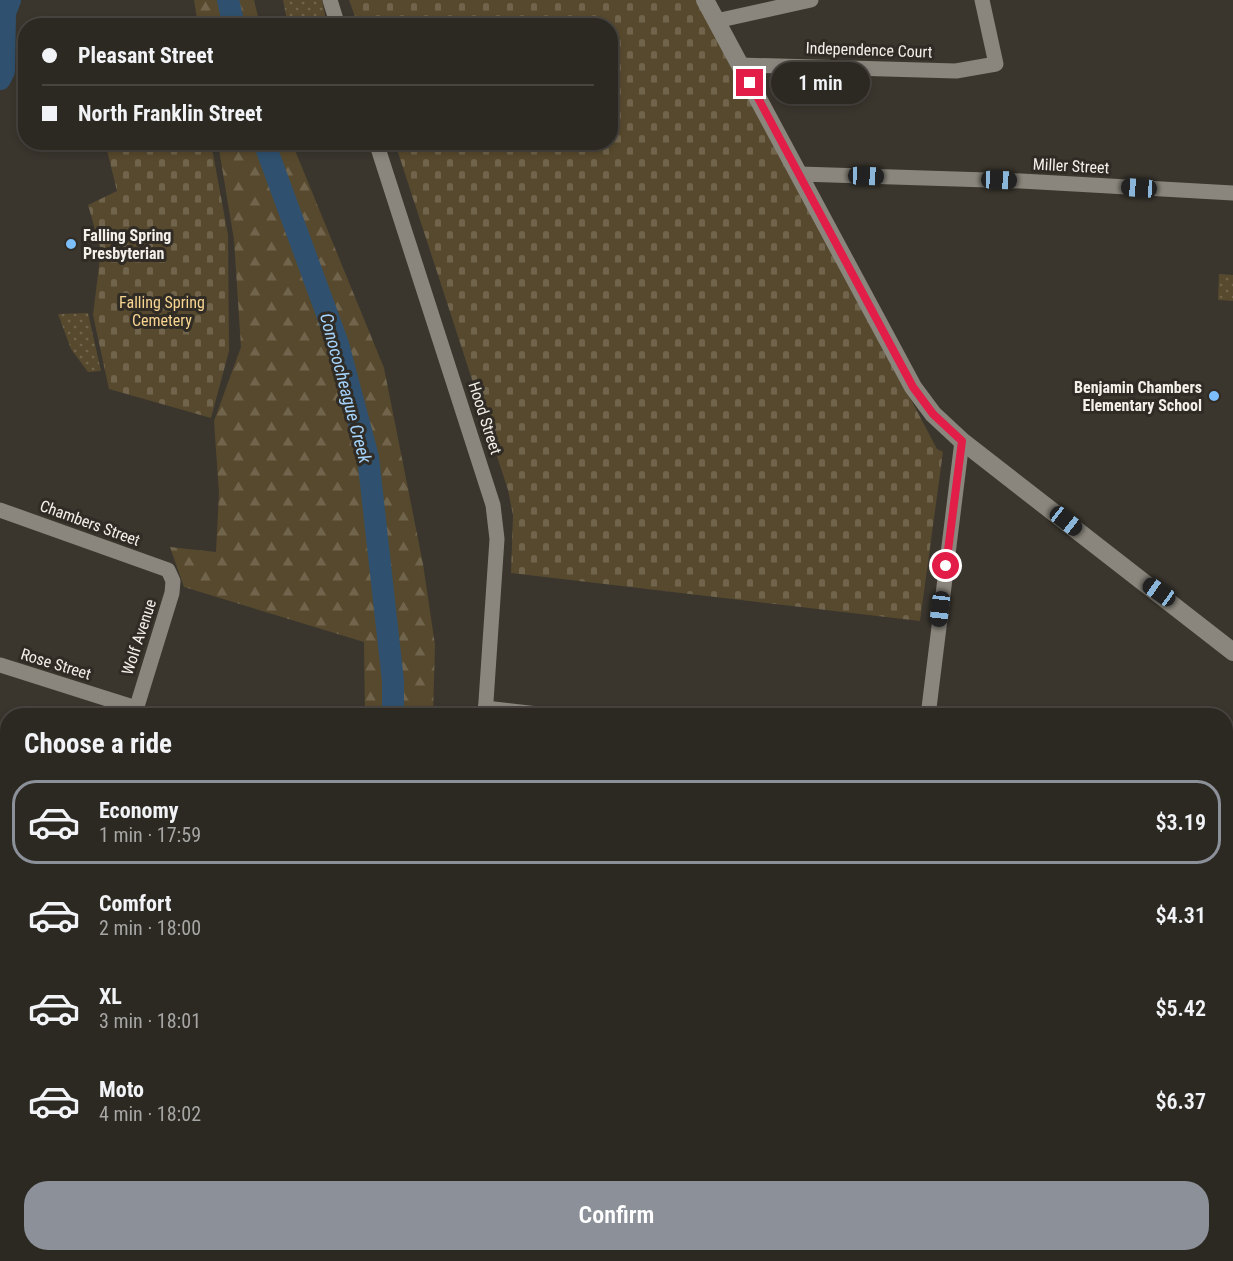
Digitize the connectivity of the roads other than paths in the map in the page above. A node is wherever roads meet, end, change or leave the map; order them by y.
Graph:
1 (330, 0) edge
2 (705, 0) edge
3 (811, 0) edge
4 (982, 0) edge
5 (336, 18) edge
6 (716, 21) junction
7 (740, 65) junction
8 (379, 150) edge
9 (800, 174) junction
10 (1233, 193) edge
11 (962, 441) junction
12 (0, 510) edge
13 (168, 570) joint
14 (1233, 652) edge
15 (0, 665) edge
16 (124, 708) edge
17 (136, 708) edge
18 (485, 708) edge
19 (929, 708) edge

1 - 5 street
2 - 6 street
3 - 6 street
4 - 7 street, Independence Court
6 - 7 street
7 - 9 street
8 - 18 street, Hood Street
9 - 10 street, Miller Street
9 - 11 street
11 - 14 street
11 - 19 street
12 - 13 street, Chambers Street
13 - 17 street, Wolf Avenue
15 - 16 street, Rose Street

